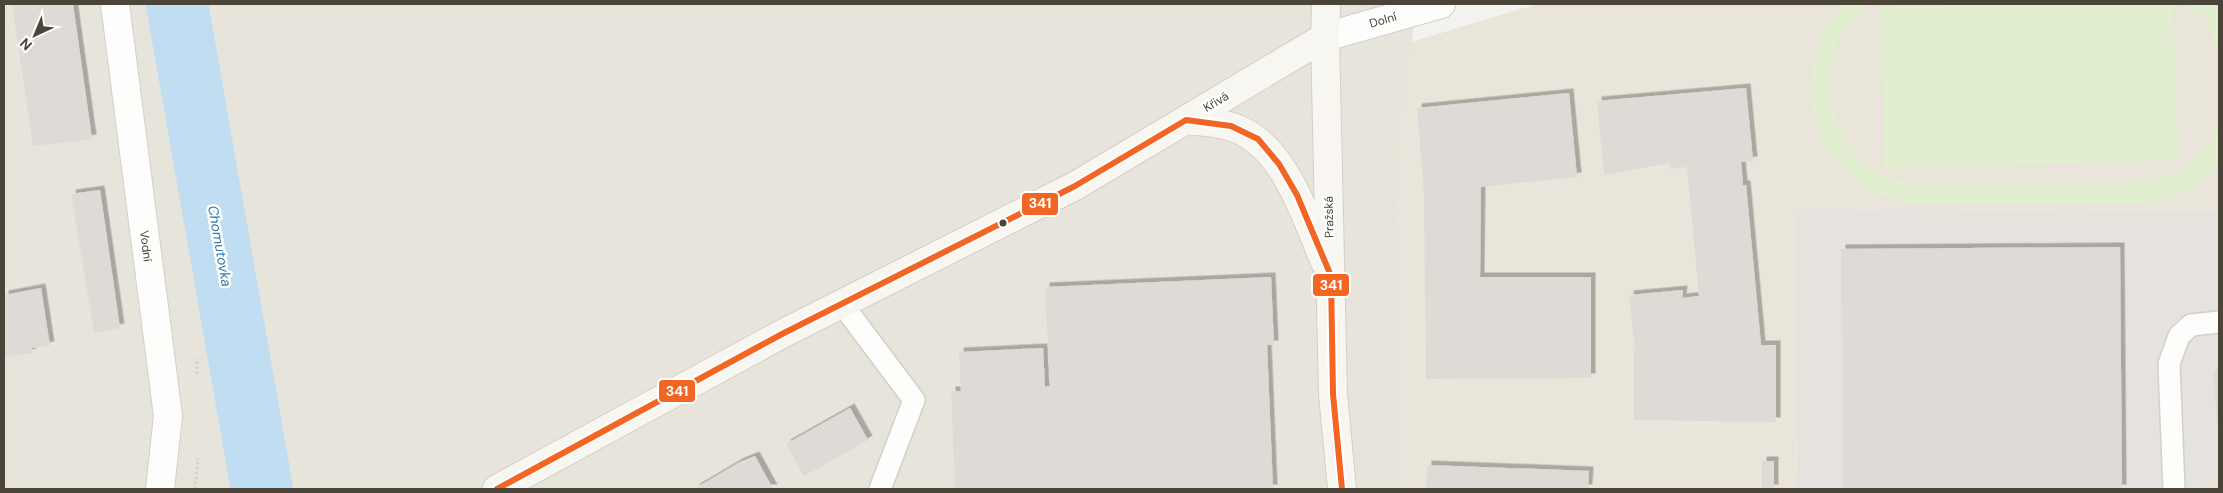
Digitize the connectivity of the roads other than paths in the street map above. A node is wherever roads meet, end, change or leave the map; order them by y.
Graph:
1 (115, 4) edge
2 (1326, 4) edge
3 (1441, 4) edge
4 (1325, 36) junction
5 (1186, 120) junction
6 (1331, 276) junction
7 (842, 304) junction
8 (2219, 322) edge
9 (160, 489) edge
10 (498, 489) edge
11 (880, 489) edge
12 (1342, 489) edge
13 (2174, 489) edge

1 - 9 street, Vodní
2 - 4 street, Pražská
3 - 4 street, Dolní
4 - 5 street, Křivá
4 - 6 street, Pražská
5 - 6 street
5 - 7 street, Křivá
6 - 12 street, Pražská
7 - 10 street, Křivá
7 - 11 lane
8 - 13 lane

